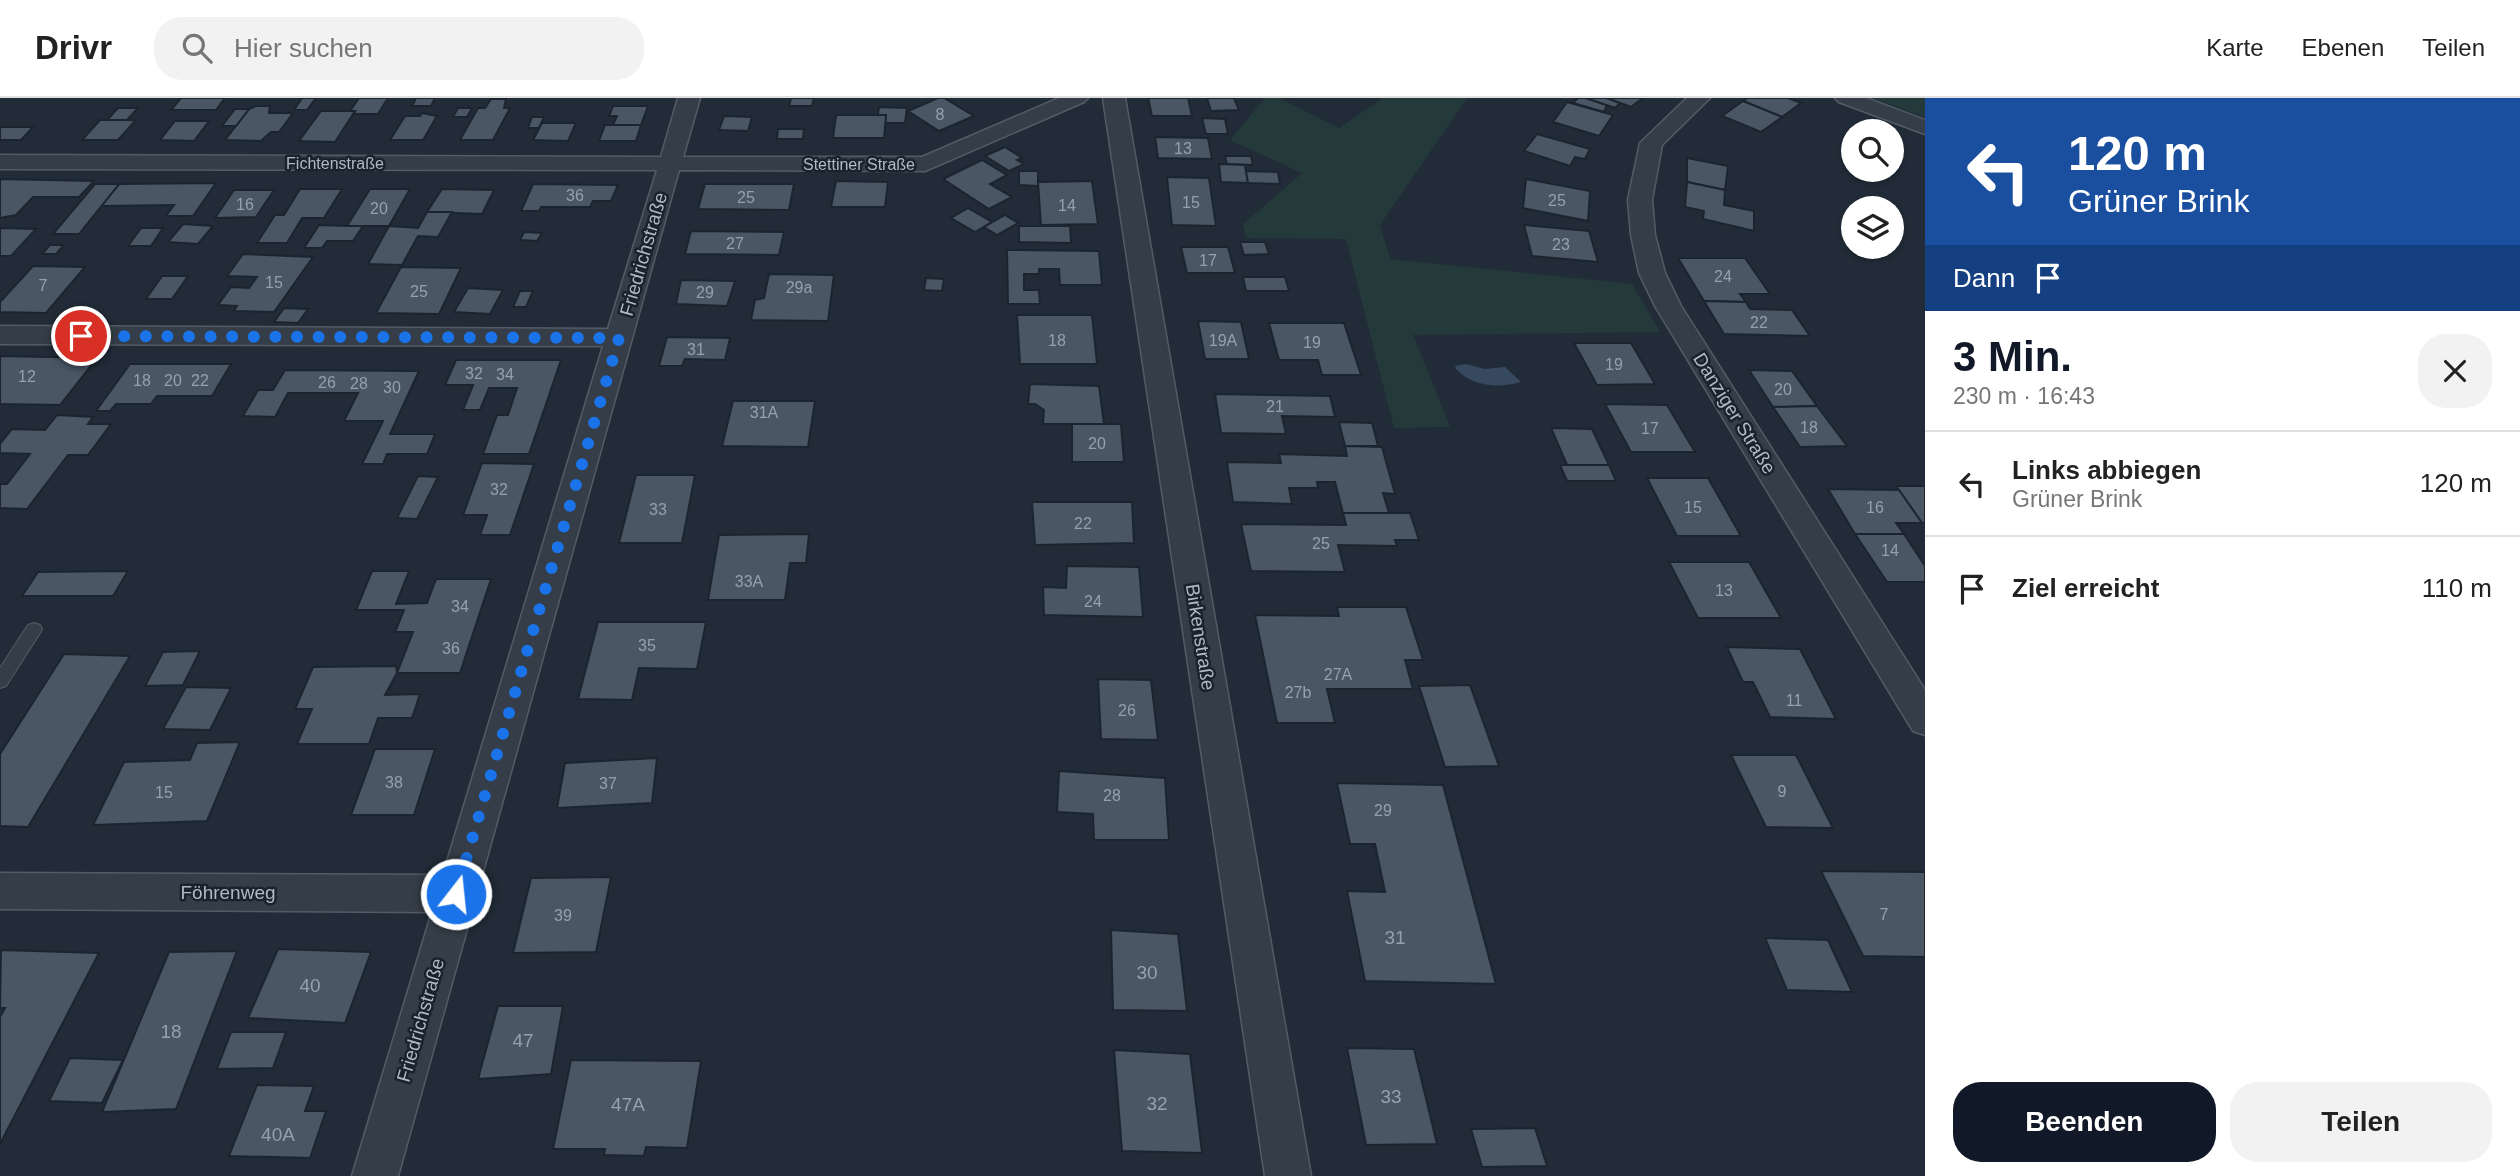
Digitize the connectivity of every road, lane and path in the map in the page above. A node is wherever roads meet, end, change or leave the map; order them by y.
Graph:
1 (689, 98) edge
2 (1077, 98) edge
3 (1114, 98) edge
4 (1699, 98) edge
5 (1846, 98) edge
6 (1925, 127) edge
7 (0, 162) edge
8 (670, 164) junction
9 (0, 335) edge
10 (619, 338) junction
11 (34, 629) dead end
12 (0, 681) edge
13 (1925, 720) edge
14 (0, 891) edge
15 (456, 894) junction
16 (375, 1176) edge
17 (1288, 1176) edge

1 - 8 street, Friedrichstraße
2 - 8 street, Stettiner Straße
3 - 17 street, Birkenstraße
4 - 13 street, Danziger Straße
5 - 6 street
7 - 8 street, Fichtenstraße
8 - 10 street, Friedrichstraße
9 - 10 street
10 - 15 street, Friedrichstraße
11 - 12 lane
14 - 15 street, Föhrenweg
15 - 16 street, Friedrichstraße

